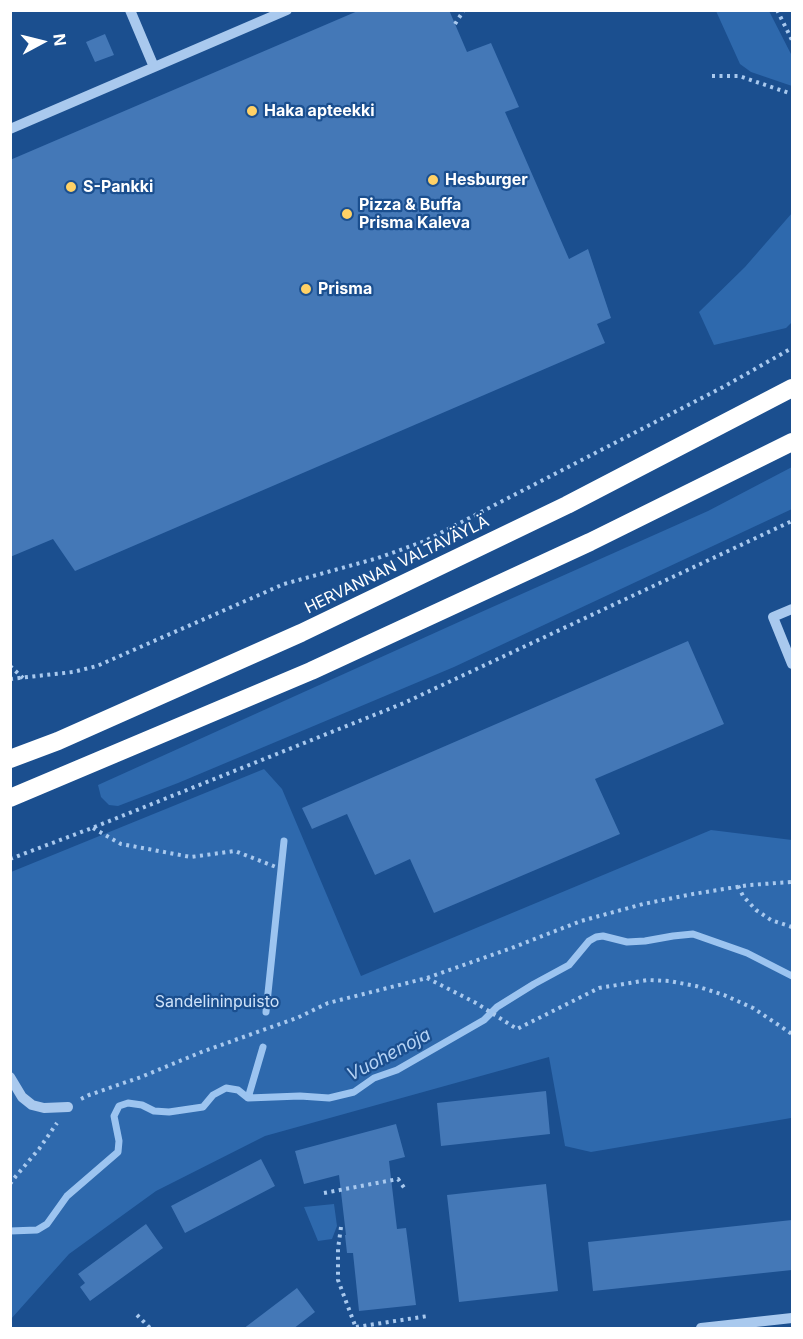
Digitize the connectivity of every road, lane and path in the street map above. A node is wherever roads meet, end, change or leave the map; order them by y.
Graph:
1 (130, 10) edge
2 (287, 10) edge
3 (464, 10) edge
4 (777, 10) edge
5 (455, 24) dead end
6 (792, 40) edge
7 (154, 67) junction
8 (712, 76) dead end
9 (792, 94) edge
10 (10, 129) edge
11 (792, 348) edge
12 (792, 388) edge
13 (792, 442) edge
14 (792, 521) edge
15 (792, 609) edge
16 (792, 664) edge
17 (10, 666) edge
18 (24, 678) junction
19 (10, 679) edge
20 (10, 759) edge
21 (10, 798) edge
22 (93, 828) junction
23 (10, 858) edge
24 (276, 867) dead end
25 (792, 882) edge
26 (738, 886) junction
27 (792, 927) edge
28 (426, 978) junction
29 (792, 1034) edge
30 (10, 1077) edge
31 (68, 1107) junction
32 (10, 1184) edge
33 (405, 1189) dead end
34 (324, 1193) dead end
35 (341, 1227) dead end
36 (137, 1315) dead end
37 (428, 1316) dead end
38 (792, 1318) edge
39 (774, 1324) edge
40 (356, 1328) edge
41 (150, 1329) edge
42 (701, 1329) edge

1 - 7 street
2 - 7 street
3 - 5 path
4 - 6 path
7 - 10 street
8 - 9 path
11 - 18 path
12 - 20 highway, HERVANNAN VALTAVÄYLÄ
13 - 21 highway
14 - 22 path
15 - 16 street
17 - 18 path
18 - 19 path
22 - 23 path
22 - 24 path
25 - 26 path
26 - 27 path
26 - 28 path
28 - 29 path
28 - 31 path
30 - 31 street
31 - 32 path
33 - 34 path
35 - 40 path
36 - 41 path
37 - 40 path
38 - 39 street
39 - 42 street

